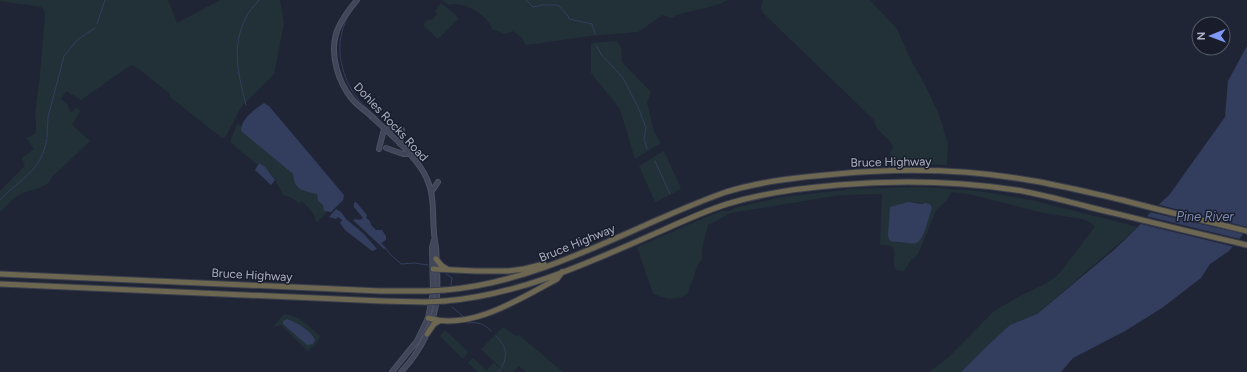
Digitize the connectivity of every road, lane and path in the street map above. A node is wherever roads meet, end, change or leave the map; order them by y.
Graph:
1 (357, 0) edge
2 (384, 129) junction
3 (400, 144) junction
4 (386, 148) dead end
5 (379, 149) dead end
6 (409, 154) junction
7 (438, 182) dead end
8 (432, 190) junction
9 (1247, 231) edge
10 (434, 239) junction
11 (1247, 245) edge
12 (576, 256) junction
13 (436, 259) junction
14 (435, 269) junction
15 (448, 269) junction
16 (562, 272) junction
17 (0, 274) edge
18 (0, 284) edge
19 (430, 319) junction
20 (440, 321) junction
21 (427, 334) junction
22 (392, 372) edge
23 (401, 372) edge

1 - 2 main road, Dohles Rocks Road
2 - 3 main road, Dohles Rocks Road
2 - 3 main road
2 - 5 main road
3 - 6 main road, Dohles Rocks Road
4 - 6 main road
6 - 8 main road, Dohles Rocks Road
7 - 8 main road
8 - 10 main road, Dohles Rocks Road
9 - 12 highway, Bruce Highway
10 - 13 main road, Dohles Rocks Road
10 - 14 main road, Dohles Rocks Road
11 - 16 highway, Bruce Highway
12 - 15 highway
12 - 17 highway, Bruce Highway, bridge
13 - 14 main road, Dohles Rocks Road
13 - 15 highway
14 - 15 highway
14 - 19 main road, Dohles Rocks Road
16 - 18 highway, Bruce Highway, bridge
16 - 20 highway
19 - 20 highway
19 - 21 main road, Dohles Rocks Road
19 - 22 main road, Dohles Rocks Road
20 - 21 highway
21 - 23 main road, Dohles Rocks Road

